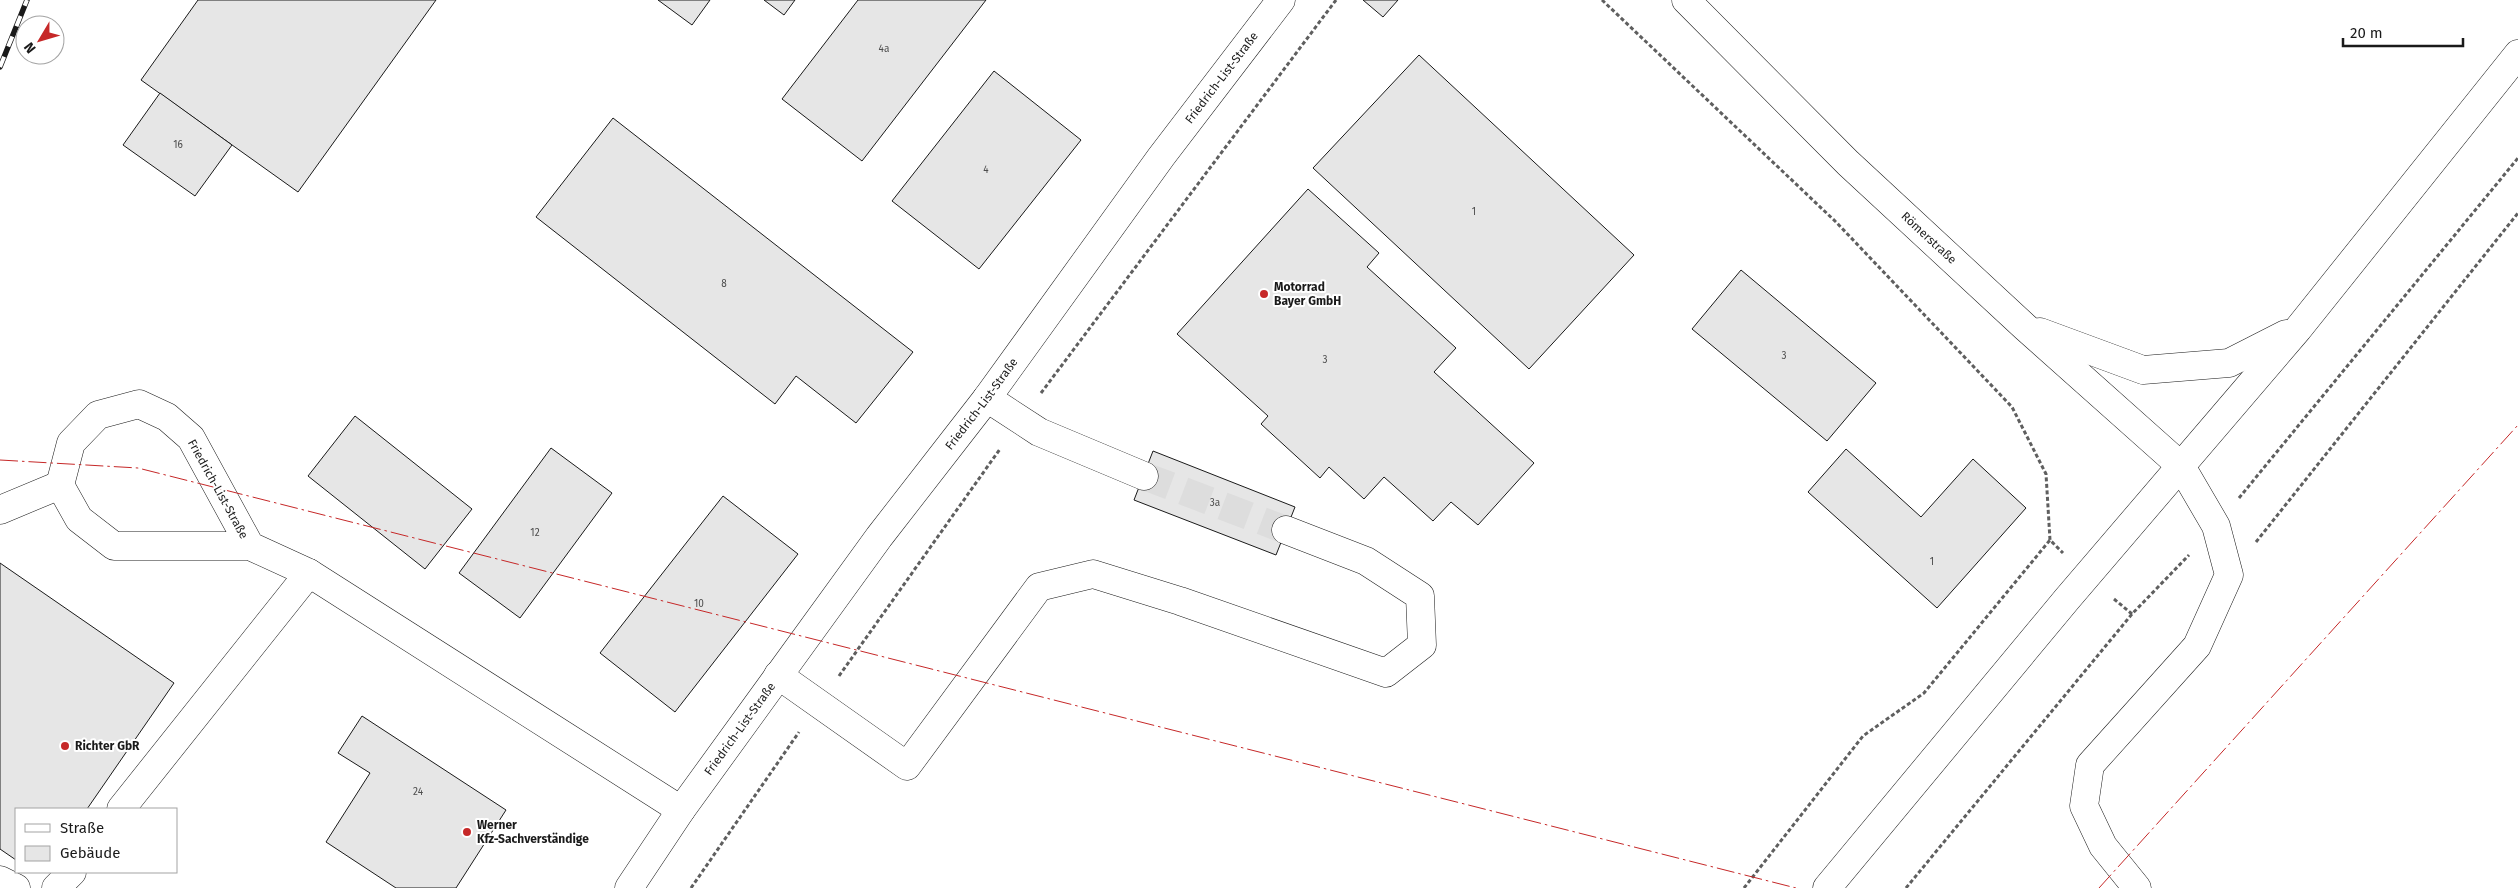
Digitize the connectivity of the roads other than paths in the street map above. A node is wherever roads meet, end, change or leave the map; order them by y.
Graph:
1 (1281, 0) edge
2 (1686, 0) edge
3 (2518, 54) edge
4 (2025, 326) junction
5 (2298, 328) junction
6 (987, 398) junction
7 (2181, 466) junction
8 (1144, 476) tunnel mouth
9 (60, 485) junction
10 (0, 510) edge
11 (1286, 530) tunnel mouth
12 (250, 546) junction
13 (309, 573) junction
14 (778, 675) junction
15 (122, 808) edge
16 (681, 810) junction
17 (71, 873) edge
18 (0, 880) edge
19 (16, 888) edge
20 (56, 888) edge
21 (629, 888) edge
22 (1827, 888) edge
23 (2137, 888) edge

1 - 6 street, Friedrich-List-Straße
2 - 4 street, Römerstraße
3 - 5 street
4 - 5 street
4 - 7 street, Römerstraße
5 - 7 street
6 - 8 street
6 - 14 street, Friedrich-List-Straße
7 - 22 street
7 - 23 street, Römerstraße
9 - 10 street
9 - 12 street, Friedrich-List-Straße
9 - 12 street, Friedrich-List-Straße
11 - 14 street
12 - 13 street, Friedrich-List-Straße
13 - 15 street
13 - 16 street, Friedrich-List-Straße
14 - 16 street, Friedrich-List-Straße
16 - 21 street, Friedrich-List-Straße
17 - 20 street
18 - 19 street

